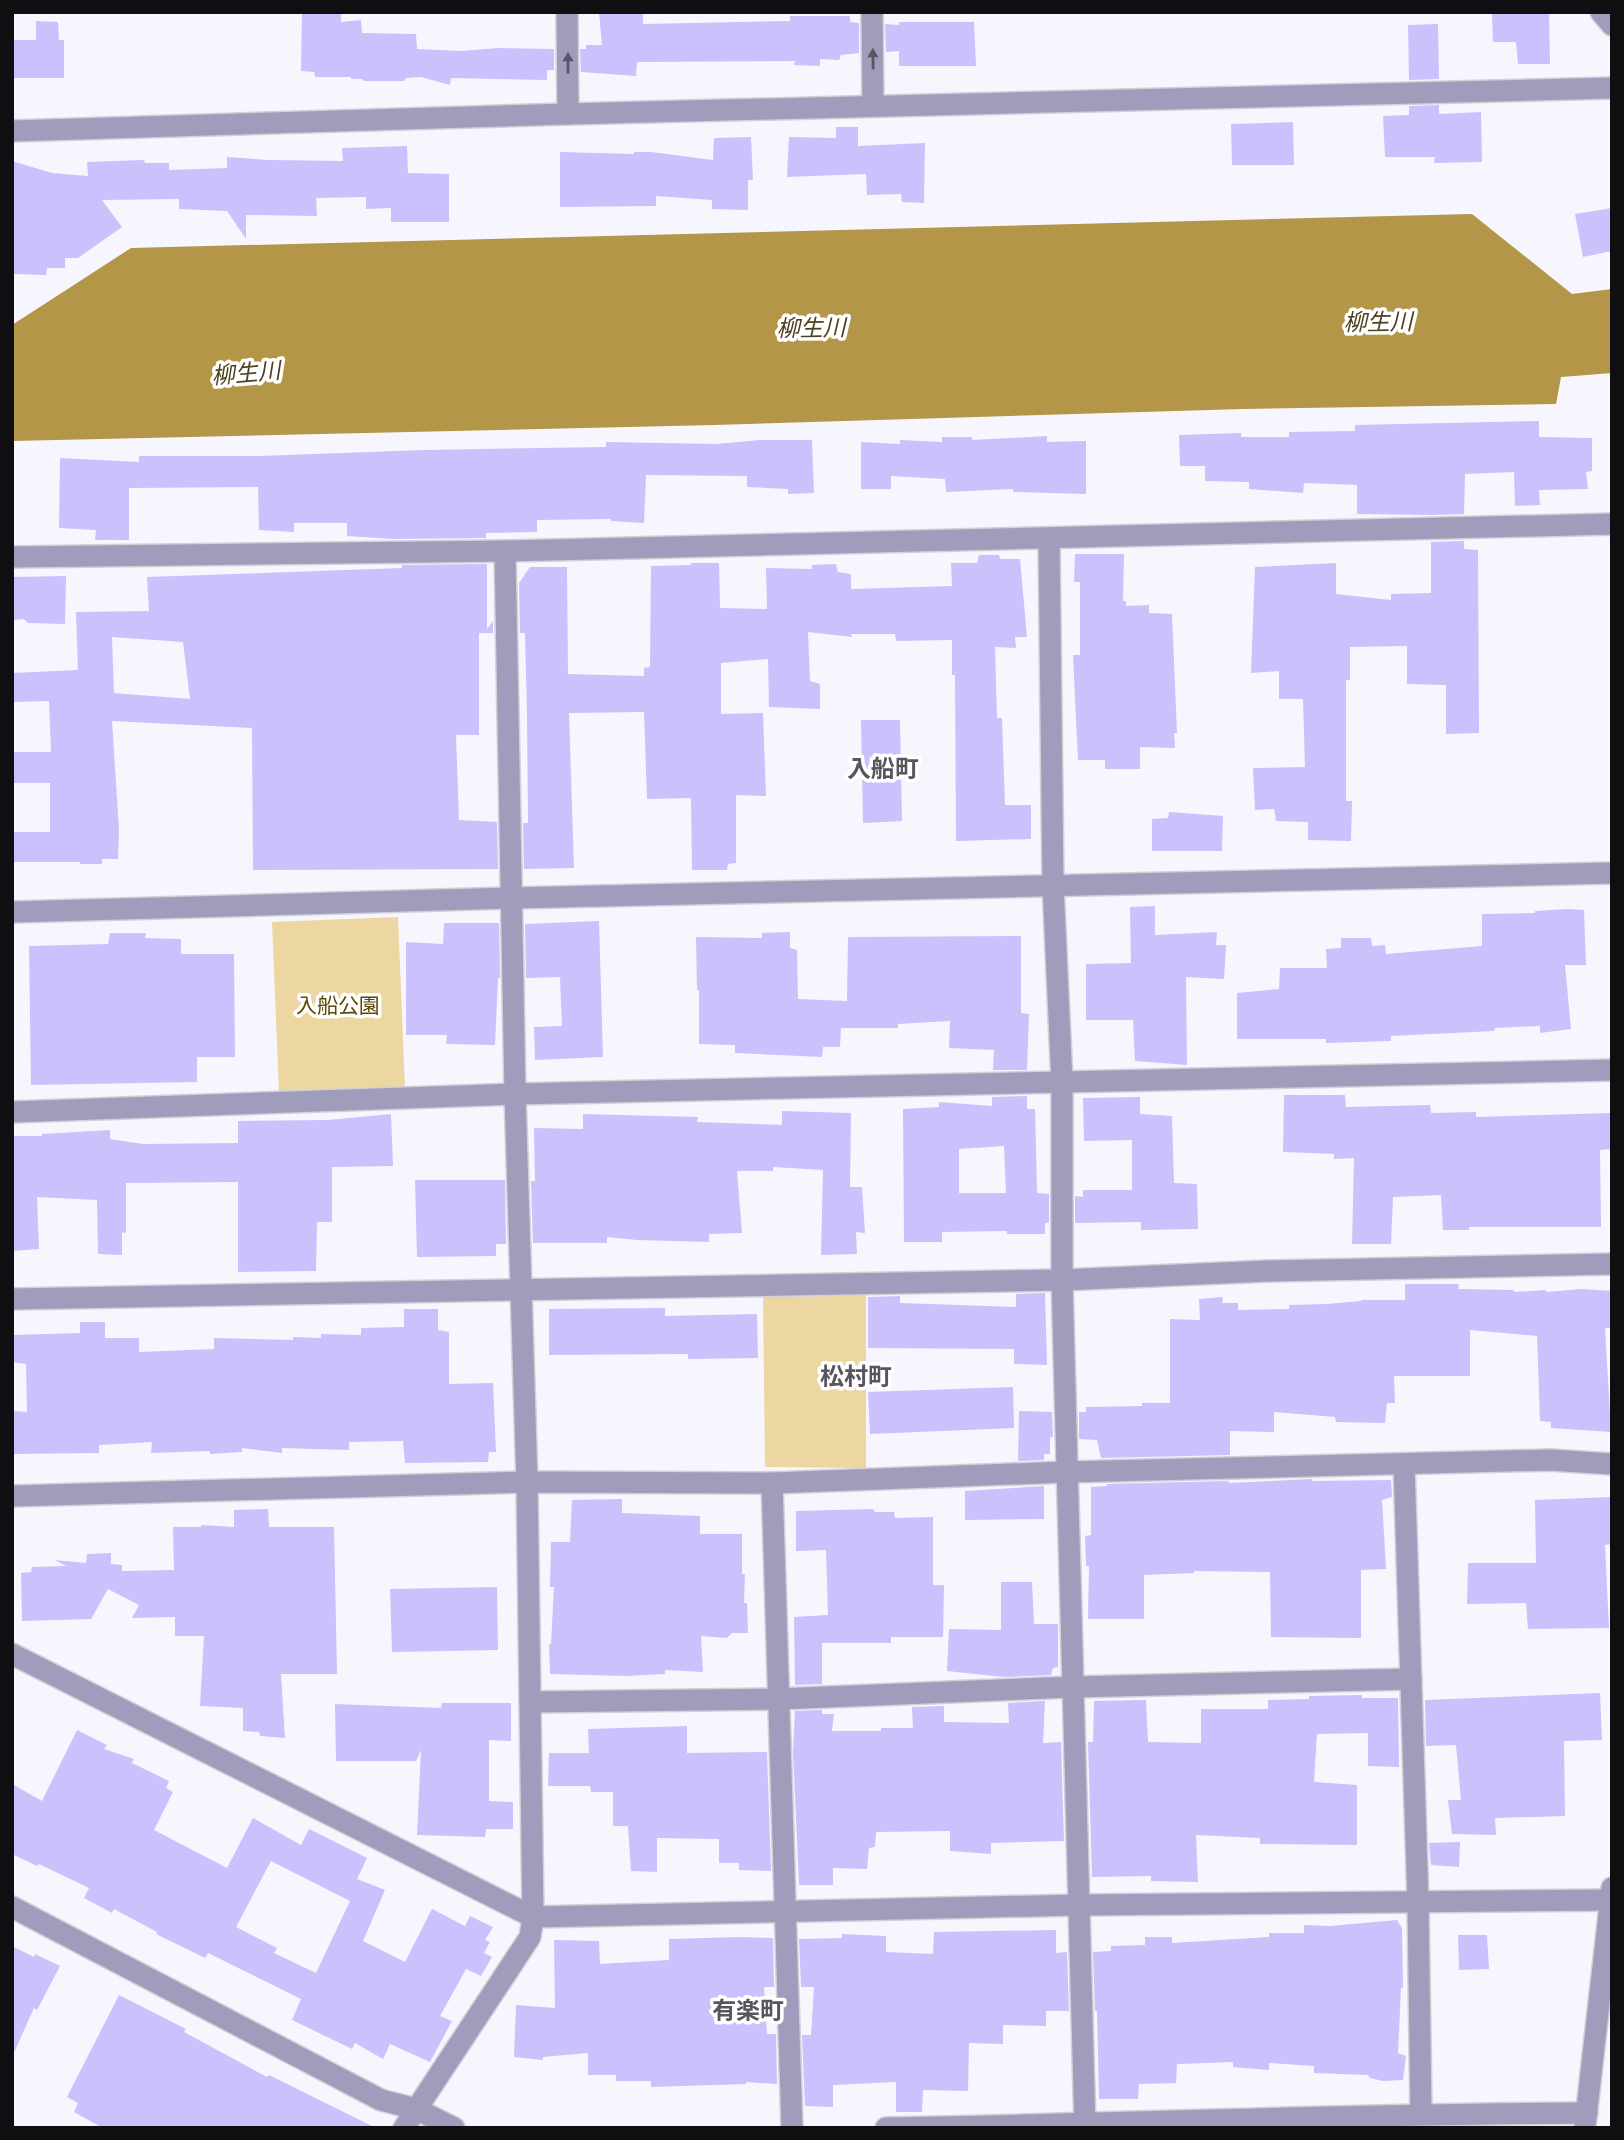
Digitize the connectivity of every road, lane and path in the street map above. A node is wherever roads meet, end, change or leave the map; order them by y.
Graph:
1 (567, 12) edge
2 (872, 12) edge
3 (1601, 12) edge
4 (1612, 25) edge
5 (1612, 88) edge
6 (873, 106) junction
7 (568, 114) junction
8 (12, 131) edge
9 (1612, 524) edge
10 (1049, 538) junction
11 (505, 551) junction
12 (12, 557) edge
13 (1612, 873) edge
14 (1053, 885) junction
15 (512, 898) junction
16 (12, 912) edge
17 (1612, 1070) edge
18 (1062, 1082) junction
19 (515, 1094) junction
20 (12, 1112) edge
21 (1612, 1264) edge
22 (1062, 1280) junction
23 (522, 1290) junction
24 (12, 1299) edge
25 (1404, 1464) junction
26 (1612, 1464) edge
27 (1067, 1472) junction
28 (527, 1482) junction
29 (772, 1483) junction
30 (12, 1496) edge
31 (12, 1654) edge
32 (1411, 1679) junction
33 (1073, 1687) junction
34 (777, 1699) junction
35 (530, 1702) junction
36 (1611, 1896) edge
37 (1418, 1902) junction
38 (1079, 1905) junction
39 (12, 1907) edge
40 (786, 1913) junction
41 (533, 1917) junction
42 (416, 2109) junction
43 (1421, 2114) junction
44 (1586, 2120) edge
45 (1085, 2126) edge
46 (404, 2128) edge
47 (454, 2128) edge
48 (792, 2128) edge
49 (886, 2128) edge

7 -> 1 street
6 -> 2 street
3 - 4 street
5 - 6 street
6 - 7 street
7 - 8 street
9 - 10 street
10 - 11 street
10 - 14 street
11 - 12 street
11 - 15 street
13 - 14 street
14 - 15 street
14 - 18 street
15 - 16 street
15 - 19 street
17 - 18 street
18 - 19 street
18 - 22 street
19 - 20 street
19 - 23 street
21 - 22 street
22 - 23 street
22 - 27 street
23 - 24 street
23 - 28 street
25 - 26 street
25 - 27 street
25 - 32 street
27 - 29 street
27 - 33 street
28 - 29 street
28 - 30 street
28 - 35 street
29 - 34 street
31 - 41 street
32 - 33 street
32 - 37 street
33 - 34 street
33 - 38 street
34 - 35 street
34 - 40 street
35 - 41 street
36 - 37 street
36 - 44 street
37 - 38 street
37 - 43 street
38 - 40 street
38 - 45 street
39 - 42 street
40 - 41 street
40 - 48 street
41 - 42 street
42 - 46 street
42 - 47 street
43 - 44 street
43 - 45 street
45 - 49 street

